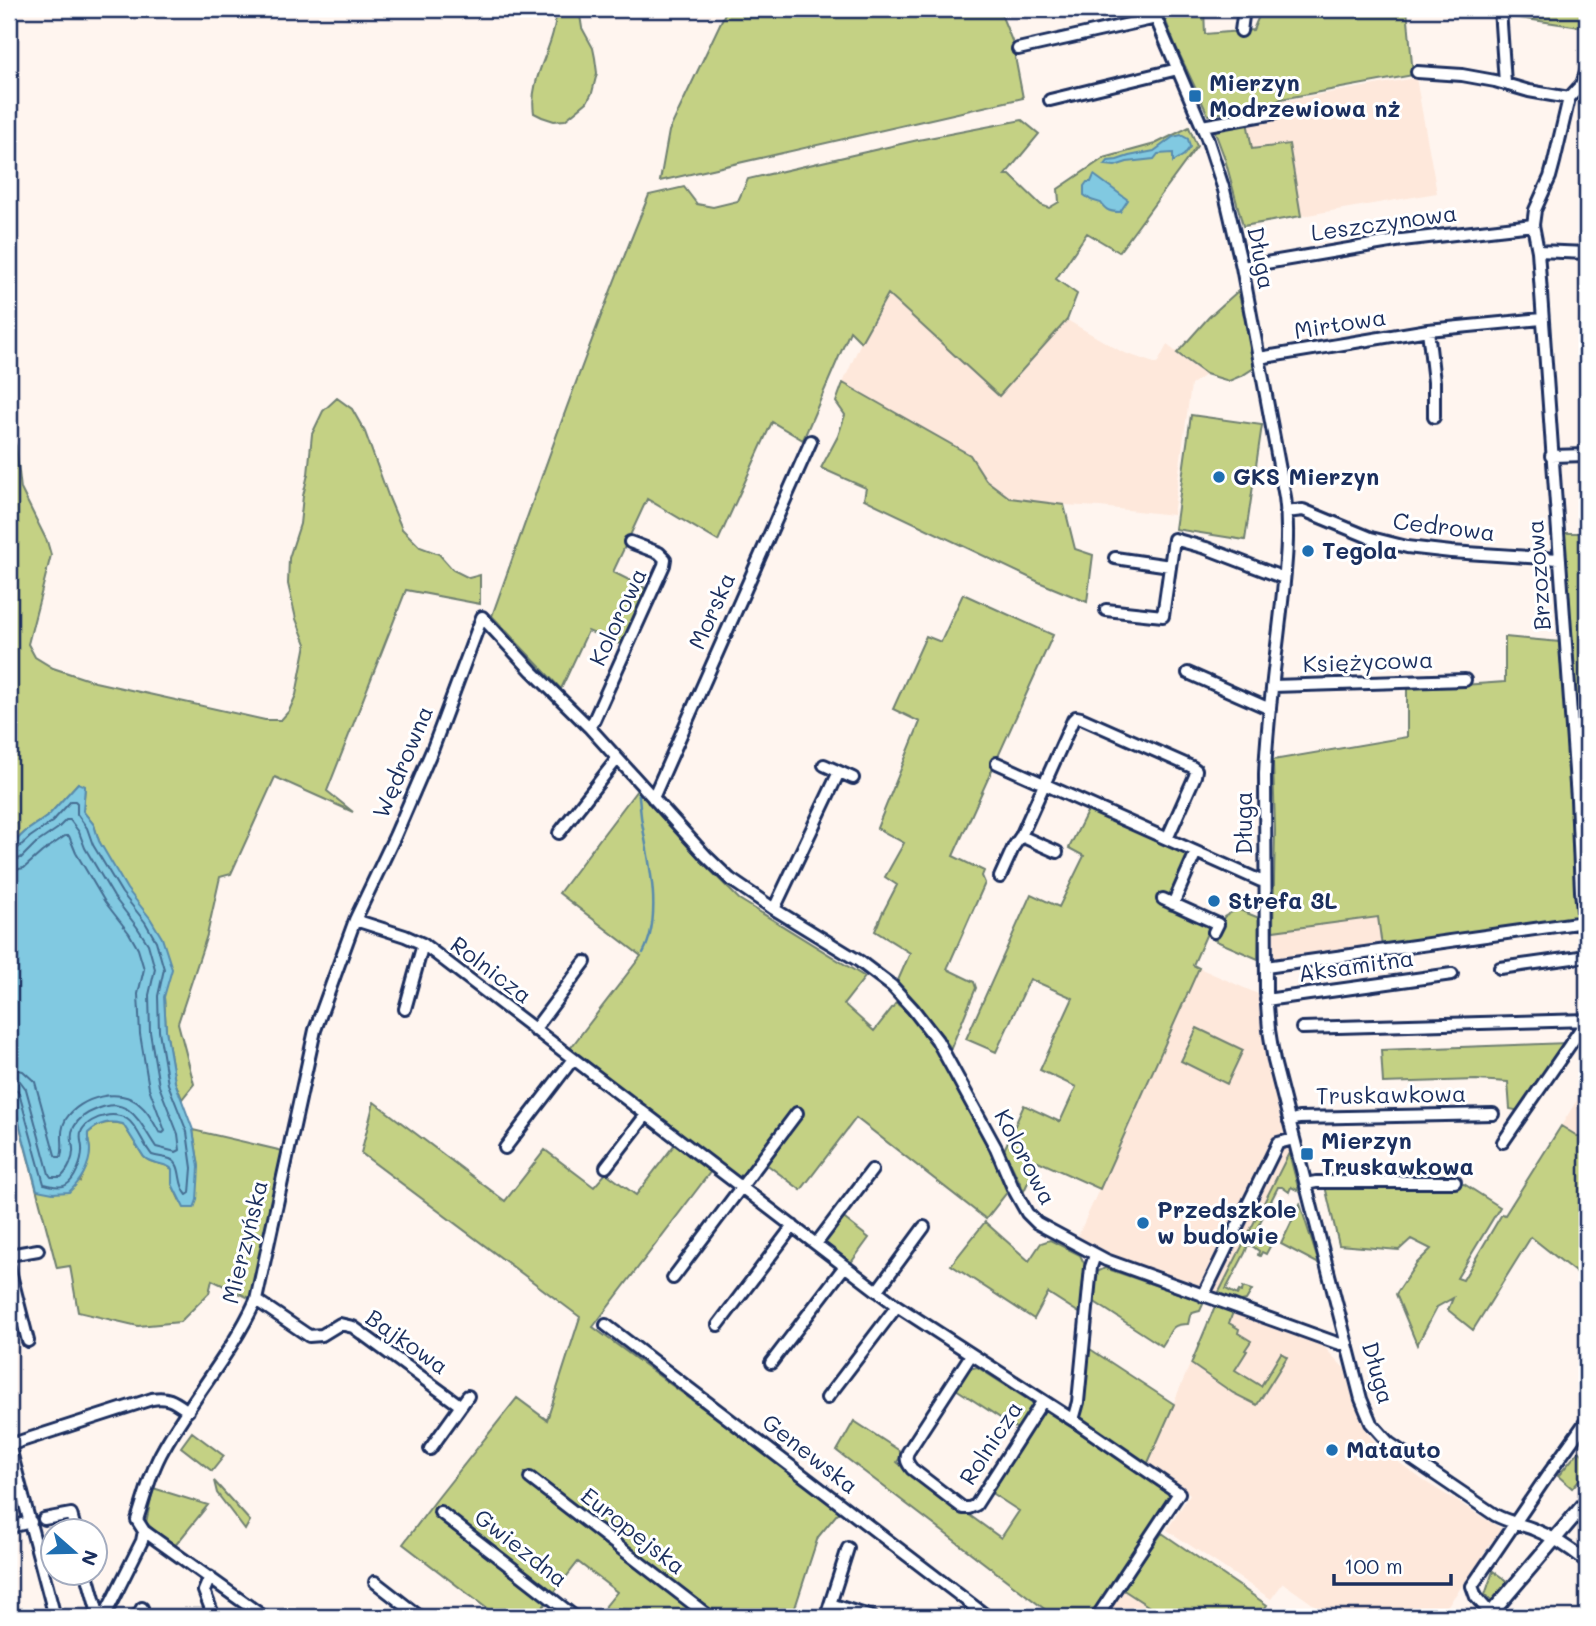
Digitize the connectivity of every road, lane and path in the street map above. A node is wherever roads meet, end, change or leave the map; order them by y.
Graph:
1 (1244, 9) edge
2 (1500, 9) edge
3 (1154, 13) edge
4 (1241, 31) dead end
5 (1018, 49) dead end
6 (1178, 69) junction
7 (1587, 70) edge
8 (1417, 72) dead end
9 (1505, 83) junction
10 (1569, 98) junction
11 (1050, 100) dead end
12 (1275, 113) dead end
13 (1202, 126) junction
14 (1533, 225) junction
15 (1538, 251) junction
16 (1587, 253) edge
17 (1242, 267) junction
18 (1541, 319) junction
19 (1428, 330) junction
20 (1259, 358) junction
21 (1434, 417) dead end
22 (810, 440) dead end
23 (1587, 454) edge
24 (1551, 456) junction
25 (1286, 512) junction
26 (630, 542) dead end
27 (1115, 558) dead end
28 (1559, 559) junction
29 (1170, 566) junction
30 (1284, 578) junction
31 (1106, 610) dead end
32 (482, 617) joint
33 (1188, 673) dead end
34 (1465, 680) dead end
35 (1273, 686) junction
36 (1270, 709) junction
37 (589, 727) junction
38 (617, 759) junction
39 (997, 763) dead end
40 (824, 765) dead end
41 (839, 772) junction
42 (853, 778) dead end
43 (1044, 784) junction
44 (653, 798) junction
45 (1582, 799) edge
46 (559, 834) dead end
47 (1021, 836) junction
48 (1167, 839) junction
49 (1057, 852) dead end
50 (1196, 852) junction
51 (1000, 877) dead end
52 (1265, 881) junction
53 (774, 909) junction
54 (355, 920) junction
55 (1584, 922) junction
56 (1214, 932) dead end
57 (423, 944) junction
58 (1587, 953) edge
59 (585, 962) dead end
60 (1266, 967) junction
61 (1500, 968) dead end
62 (1452, 974) dead end
63 (1266, 1000) junction
64 (405, 1009) dead end
65 (1587, 1020) edge
66 (1302, 1028) dead end
67 (534, 1030) junction
68 (573, 1059) junction
69 (797, 1113) dead end
70 (1493, 1114) dead end
71 (646, 1115) junction
72 (1289, 1121) junction
73 (1294, 1139) junction
74 (1503, 1142) dead end
75 (505, 1148) dead end
76 (606, 1167) dead end
77 (872, 1170) dead end
78 (1455, 1182) dead end
79 (1306, 1184) junction
80 (741, 1187) junction
81 (793, 1226) junction
82 (924, 1227) dead end
83 (816, 1244) junction
84 (38, 1250) dead end
85 (9, 1255) edge
86 (1095, 1255) junction
87 (845, 1266) junction
88 (9, 1267) edge
89 (673, 1278) dead end
90 (877, 1291) junction
91 (1203, 1296) junction
92 (256, 1300) junction
93 (897, 1306) junction
94 (606, 1325) dead end
95 (718, 1325) dead end
96 (28, 1340) dead end
97 (1348, 1343) junction
98 (971, 1355) junction
99 (771, 1363) dead end
100 (468, 1396) dead end
101 (827, 1398) dead end
102 (1042, 1402) junction
103 (461, 1406) junction
104 (188, 1411) junction
105 (1073, 1420) junction
106 (1587, 1420) edge
107 (9, 1447) edge
108 (430, 1449) dead end
109 (530, 1478) dead end
110 (1587, 1501) edge
111 (440, 1512) dead end
112 (49, 1518) edge
113 (72, 1518) edge
114 (31, 1522) junction
115 (1516, 1524) junction
116 (9, 1527) edge
117 (145, 1531) junction
118 (1556, 1539) junction
119 (848, 1548) dead end
120 (1587, 1562) edge
121 (210, 1577) junction
122 (375, 1582) dead end
123 (91, 1588) edge
124 (830, 1604) junction
125 (1489, 1616) edge
126 (55, 1617) edge
127 (105, 1617) edge
128 (214, 1617) edge
129 (264, 1617) edge
130 (420, 1617) edge
131 (575, 1617) edge
132 (710, 1617) edge
133 (826, 1617) edge
134 (872, 1617) edge
135 (988, 1617) edge
136 (1097, 1617) edge

1 - 4 street
2 - 9 street
3 - 5 street
3 - 6 street, Długa
6 - 11 street
6 - 13 street, Długa
7 - 10 street
8 - 9 street
9 - 10 street
10 - 14 street
12 - 13 street
13 - 17 street, Długa
14 - 15 street, Brzozowa
14 - 17 street, Leszczynowa
15 - 16 street
15 - 18 street, Brzozowa
17 - 20 street, Długa
18 - 19 street, Mirtowa
18 - 24 street, Brzozowa
19 - 20 street, Mirtowa
19 - 21 street
20 - 25 street, Długa
22 - 44 street, Morska
23 - 24 street
24 - 28 street, Brzozowa
25 - 28 street, Cedrowa
25 - 30 street, Długa
26 - 37 street, Kolorowa
27 - 29 street
28 - 45 street, Brzozowa
29 - 30 street
29 - 31 street
30 - 35 street, Długa
32 - 37 street, Kolorowa
32 - 54 street, Wędrowna
33 - 36 street
34 - 35 street, Księżycowa
35 - 36 street, Długa
36 - 52 street, Długa
37 - 38 street, Kolorowa
38 - 44 street, Kolorowa
38 - 46 street
39 - 43 street
40 - 41 street
41 - 42 street
41 - 53 street
43 - 47 street
43 - 48 street
43 - 48 street
44 - 53 street, Kolorowa
45 - 55 street, Brzozowa
47 - 49 street
47 - 51 street
48 - 50 street
50 - 52 street
50 - 56 street
52 - 60 street, Długa
53 - 86 street, Kolorowa
54 - 57 street, Rolnicza
54 - 92 street, Mierzyńska
55 - 58 street, Brzozowa
55 - 60 street
57 - 64 street, Rolnicza
57 - 67 street, Rolnicza
58 - 61 street
59 - 67 street, Rolnicza
60 - 63 street, Długa
62 - 63 street, Aksamitna
63 - 72 street, Długa
65 - 66 street
65 - 74 street
67 - 68 street, Rolnicza
68 - 71 street, Rolnicza
68 - 75 street
69 - 80 street
70 - 72 street, Truskawkowa
71 - 76 street
71 - 80 street, Rolnicza
72 - 73 street, Długa
73 - 79 street, Długa
73 - 91 street
77 - 83 street
78 - 79 street
79 - 97 street, Długa
80 - 81 street, Rolnicza
80 - 89 street
81 - 83 street, Rolnicza
81 - 95 street
82 - 90 street
83 - 87 street, Rolnicza
84 - 85 street
86 - 91 street, Kolorowa
86 - 105 street
87 - 90 street, Rolnicza
87 - 99 street
88 - 96 street
90 - 93 street, Rolnicza
91 - 97 street, Kolorowa
92 - 103 street, Bajkowa
92 - 104 street, Mierzyńska
93 - 98 street, Rolnicza
93 - 101 street
94 - 135 street, Genewska
97 - 115 street, Długa
98 - 102 street, Rolnicza
98 - 102 street, Rolnicza
100 - 103 street, Bajkowa
102 - 105 street, Rolnicza
103 - 108 street, Bajkowa
104 - 107 street
104 - 117 street, Mierzyńska
105 - 136 street, Rolnicza
106 - 115 street
107 - 114 street
109 - 132 street, Europejska
110 - 118 main road
111 - 131 street, Gwiezdna
112 - 113 street
114 - 116 street
114 - 126 street
115 - 118 street, Długa
115 - 125 street
117 - 121 street
117 - 127 street
118 - 120 street, Długa
118 - 125 main road
119 - 124 street
121 - 128 street
121 - 129 street
122 - 130 street
123 - 127 street
124 - 133 street
124 - 134 street

